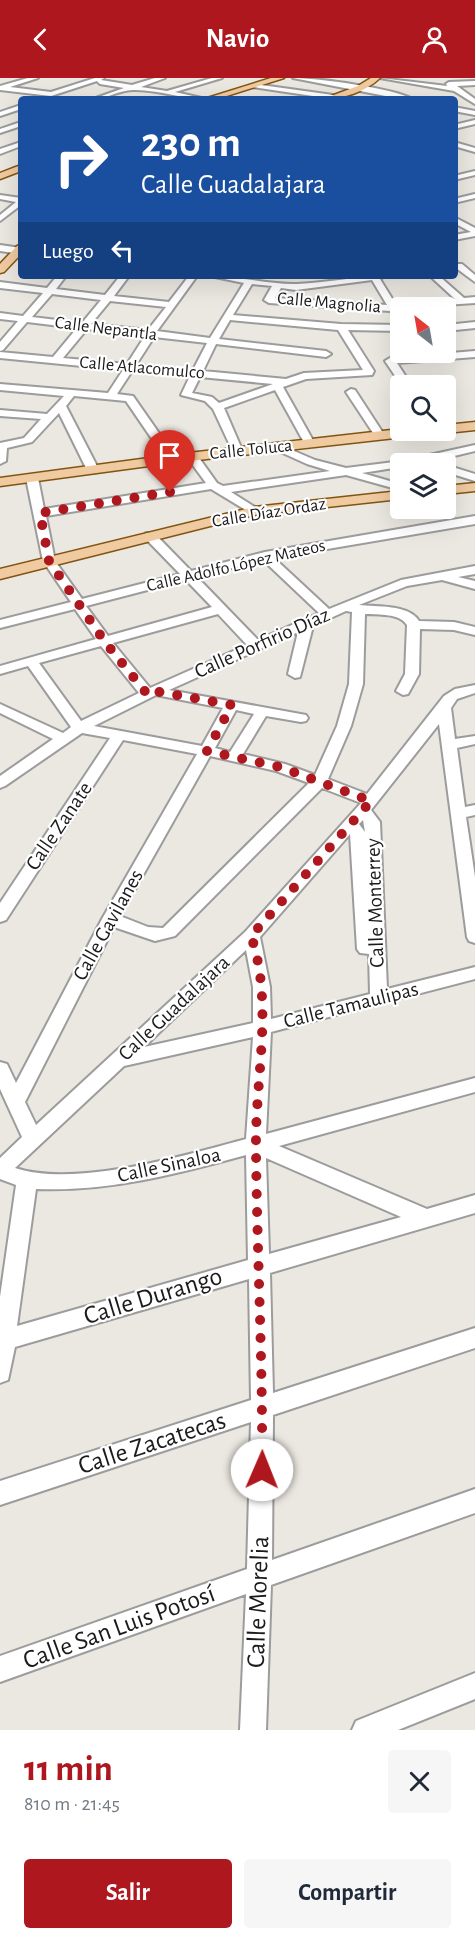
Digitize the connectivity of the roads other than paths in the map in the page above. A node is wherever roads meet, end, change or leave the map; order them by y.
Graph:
1 (35, 78) edge
2 (112, 78) edge
3 (162, 78) edge
4 (219, 78) edge
5 (280, 78) edge
6 (296, 78) edge
7 (376, 78) edge
8 (383, 78) edge
9 (441, 78) edge
10 (101, 80) edge
11 (475, 83) edge
12 (450, 85) junction
13 (131, 87) junction
14 (251, 87) junction
15 (0, 88) edge
16 (361, 88) junction
17 (457, 90) junction
18 (167, 93) junction
19 (52, 96) edge
20 (105, 96) edge
21 (158, 96) edge
22 (185, 96) edge
23 (222, 96) edge
24 (274, 96) edge
25 (316, 96) edge
26 (336, 96) edge
27 (397, 96) edge
28 (471, 96) edge
29 (475, 102) edge
30 (18, 108) edge
31 (0, 109) edge
32 (458, 110) edge
33 (475, 113) edge
34 (475, 122) edge
35 (18, 125) edge
36 (458, 126) edge
37 (458, 126) edge
38 (475, 129) edge
39 (0, 131) edge
40 (18, 145) edge
41 (458, 145) edge
42 (475, 151) edge
43 (0, 152) edge
44 (465, 155) dead end
45 (18, 169) edge
46 (475, 173) edge
47 (0, 176) edge
48 (458, 177) edge
49 (475, 196) edge
50 (0, 197) edge
51 (18, 199) edge
52 (18, 200) edge
53 (458, 200) edge
54 (0, 219) edge
55 (475, 220) edge
56 (458, 221) edge
57 (475, 233) edge
58 (458, 237) edge
59 (0, 248) edge
60 (18, 250) edge
61 (18, 252) edge
62 (475, 264) edge
63 (458, 266) edge
64 (458, 267) edge
65 (0, 270) edge
66 (59, 279) edge
67 (122, 279) edge
68 (191, 279) edge
69 (232, 279) edge
70 (353, 279) edge
71 (376, 279) edge
72 (437, 279) edge
73 (475, 279) edge
74 (249, 282) junction
75 (275, 282) edge
76 (0, 285) edge
77 (48, 290) junction
78 (107, 297) junction
79 (475, 300) edge
80 (462, 301) junction
81 (456, 302) edge
82 (390, 304) edge
83 (171, 305) junction
84 (390, 308) edge
85 (0, 316) edge
86 (228, 317) junction
87 (24, 319) junction
88 (475, 325) edge
89 (83, 327) junction
90 (341, 327) junction
91 (456, 327) edge
92 (390, 328) edge
93 (150, 335) junction
94 (212, 342) junction
95 (0, 348) edge
96 (326, 354) dead end
97 (456, 354) edge
98 (475, 354) edge
99 (0, 355) edge
100 (56, 360) junction
101 (128, 367) junction
102 (196, 374) junction
103 (281, 384) junction
104 (0, 387) edge
105 (351, 392) dead end
106 (72, 393) junction
107 (111, 396) junction
108 (61, 406) junction
109 (218, 407) junction
110 (0, 413) edge
111 (51, 417) junction
112 (475, 426) edge
113 (456, 428) edge
114 (390, 435) edge
115 (380, 436) junction
116 (310, 444) junction
117 (1, 446) edge
118 (280, 447) junction
119 (475, 448) edge
120 (238, 452) junction
121 (456, 454) edge
122 (192, 457) junction
123 (171, 459) junction
124 (0, 461) edge
125 (390, 465) edge
126 (93, 470) junction
127 (345, 471) junction
128 (456, 471) edge
129 (32, 478) junction
130 (475, 478) edge
131 (0, 482) edge
132 (390, 484) edge
133 (475, 487) edge
134 (216, 488) junction
135 (456, 489) edge
136 (390, 496) edge
137 (254, 511) junction
138 (40, 513) junction
139 (475, 520) edge
140 (150, 536) junction
141 (265, 556) junction
142 (49, 561) junction
143 (475, 570) edge
144 (0, 573) edge
145 (188, 575) junction
146 (441, 576) junction
147 (475, 585) edge
148 (78, 604) junction
149 (344, 607) junction
150 (220, 609) junction
151 (359, 610) junction
152 (327, 614) junction
153 (0, 624) edge
154 (306, 624) junction
155 (414, 625) junction
156 (475, 631) edge
157 (105, 642) junction
158 (256, 646) junction
159 (31, 661) junction
160 (0, 670) edge
161 (296, 674) dead end
162 (475, 689) edge
163 (403, 691) dead end
164 (151, 693) junction
165 (447, 702) junction
166 (232, 705) junction
167 (0, 708) edge
168 (263, 710) junction
169 (18, 717) junction
170 (301, 718) dead end
171 (0, 724) edge
172 (79, 728) junction
173 (119, 736) junction
174 (62, 738) junction
175 (475, 740) edge
176 (449, 746) junction
177 (207, 751) junction
178 (234, 757) junction
179 (319, 782) junction
180 (0, 783) edge
181 (367, 805) junction
182 (475, 810) edge
183 (458, 814) junction
184 (351, 824) junction
185 (472, 889) edge
186 (0, 916) edge
187 (111, 919) junction
188 (251, 936) junction
189 (475, 938) edge
190 (475, 974) edge
191 (374, 1000) junction
192 (262, 1028) junction
193 (121, 1059) junction
194 (0, 1069) edge
195 (475, 1085) edge
196 (15, 1102) junction
197 (32, 1138) junction
198 (256, 1145) junction
199 (0, 1170) edge
200 (27, 1180) junction
201 (475, 1204) edge
202 (423, 1217) junction
203 (260, 1265) junction
204 (475, 1338) edge
205 (5, 1340) junction
206 (0, 1373) edge
207 (262, 1406) junction
208 (0, 1493) edge
209 (475, 1501) edge
210 (260, 1577) junction
211 (0, 1669) edge
212 (475, 1686) edge
213 (253, 1730) edge
214 (365, 1730) edge

1 - 15 street
2 - 10 street
3 - 13 street
4 - 18 street
5 - 14 main road
6 - 16 street
7 - 16 main road
8 - 17 street
9 - 12 street
10 - 13 street
10 - 19 street
11 - 12 street
12 - 17 street
13 - 18 street
13 - 20 street
14 - 23 main road
14 - 24 street
14 - 25 street
15 - 19 street
16 - 26 main road
16 - 27 street
17 - 28 street
18 - 21 street
18 - 22 street
28 - 29 street
30 - 31 street
32 - 33 street
34 - 36 street
35 - 39 street
37 - 38 street
40 - 43 street
41 - 42 street
42 - 44 street
45 - 47 main road
46 - 48 street
49 - 53 street
50 - 51 street
52 - 54 street
55 - 56 street
56 - 57 street
57 - 58 street
59 - 60 street
61 - 65 main road
62 - 63 street
64 - 73 street
66 - 77 street
67 - 78 street
68 - 83 street
69 - 74 street
70 - 75 street
71 - 82 street
72 - 80 street
74 - 75 street
74 - 86 street
75 - 84 street, Calle Magnolia
76 - 77 street
77 - 78 street
77 - 87 street
78 - 83 street
78 - 89 street
79 - 80 street, Calle Magnolia
80 - 81 street, Calle Magnolia
83 - 93 street
85 - 87 street, Calle Nepantla
86 - 90 street
86 - 94 street
87 - 89 street, Calle Nepantla
87 - 95 street
88 - 91 street
89 - 93 street, Calle Nepantla
89 - 100 street
90 - 92 street
90 - 103 street
93 - 94 street, Calle Nepantla
93 - 101 street
94 - 96 street, Calle Nepantla
94 - 102 street
97 - 98 street
99 - 100 street, Calle Atlacomulco
100 - 101 street, Calle Atlacomulco
101 - 102 street, Calle Atlacomulco
101 - 107 street
102 - 103 street, Calle Atlacomulco
102 - 109 street
103 - 109 street
103 - 116 street
104 - 106 street
105 - 115 street
106 - 107 street
106 - 108 street
107 - 123 street
108 - 111 street
108 - 126 street
109 - 120 street
110 - 111 street
111 - 117 street
112 - 113 main road
114 - 115 main road, Calle Toluca
115 - 116 main road, Calle Toluca
116 - 118 main road, Calle Toluca
117 - 124 street
118 - 120 main road, Calle Toluca
118 - 127 street
119 - 121 street
120 - 122 main road, Calle Toluca
122 - 123 main road, Calle Toluca
122 - 134 street
123 - 126 main road, Calle Toluca
125 - 127 street
126 - 129 main road, Calle Toluca
127 - 132 street
127 - 134 street
128 - 130 street
129 - 131 main road, Calle Toluca
129 - 138 street
133 - 135 main road
134 - 137 street
134 - 138 street
136 - 137 main road, Calle Díaz Ordaz
137 - 140 main road, Calle Díaz Ordaz
138 - 142 street
139 - 141 street, Calle Adolfo López Mateos
140 - 142 main road, Calle Díaz Ordaz
140 - 145 street
141 - 145 street, Calle Adolfo López Mateos
141 - 152 street
142 - 144 main road, Calle Díaz Ordaz
142 - 148 street
143 - 146 street, Calle Porfirio Díaz
145 - 148 street, Calle Adolfo López Mateos
145 - 150 street
146 - 147 street
146 - 149 street, Calle Porfirio Díaz
148 - 153 street, Calle Adolfo López Mateos
148 - 157 street
149 - 151 street
149 - 152 street, Calle Porfirio Díaz
150 - 157 street
150 - 158 street
151 - 155 street
151 - 179 street
152 - 154 street, Calle Porfirio Díaz
154 - 158 street, Calle Porfirio Díaz
154 - 161 street
155 - 156 street
155 - 163 street
157 - 159 street
157 - 164 street
158 - 164 street, Calle Porfirio Díaz
159 - 160 street
159 - 172 street
162 - 165 street
164 - 166 street
164 - 172 street, Calle Porfirio Díaz
165 - 176 street
165 - 181 street, Calle Guadalajara
166 - 168 street
166 - 177 street, Calle Gavilanes
167 - 169 street
168 - 170 street
168 - 178 street
169 - 171 street
169 - 174 street
172 - 173 street
172 - 174 street, Calle Porfirio Díaz
173 - 177 street
173 - 186 street, Calle Zanate
174 - 180 street, Calle Porfirio Díaz
175 - 176 street
176 - 183 street
177 - 178 street
177 - 187 street, Calle Gavilanes
178 - 179 street
179 - 181 street
179 - 187 street
181 - 184 street, Calle Guadalajara
181 - 191 street, Calle Monterrey
182 - 183 street
183 - 185 street
184 - 188 street, Calle Guadalajara
184 - 191 street, Calle Monterrey
185 - 189 street
187 - 196 street, Calle Gavilanes
188 - 192 street, Calle Morelia
188 - 193 street, Calle Guadalajara
190 - 191 street, Calle Tamaulipas
191 - 192 street, Calle Tamaulipas
192 - 193 street, Calle Tamaulipas
192 - 198 street, Calle Morelia
193 - 197 street, Calle Guadalajara
194 - 196 street
195 - 198 street, Calle Sinaloa
196 - 197 street
197 - 199 street, Calle Guadalajara
198 - 200 street, Calle Sinaloa
198 - 202 street
198 - 203 street, Calle Morelia
199 - 200 street, Calle Sinaloa
200 - 205 street
201 - 202 street, Calle Durango
202 - 203 street, Calle Durango
203 - 205 street, Calle Durango
203 - 207 street, Calle Morelia
204 - 207 street, Calle Zacatecas
205 - 206 street
207 - 208 street, Calle Zacatecas
207 - 210 street, Calle Morelia
209 - 210 street, Calle San Luis Potosí
210 - 211 street, Calle San Luis Potosí
210 - 213 street, Calle Morelia
212 - 214 street

